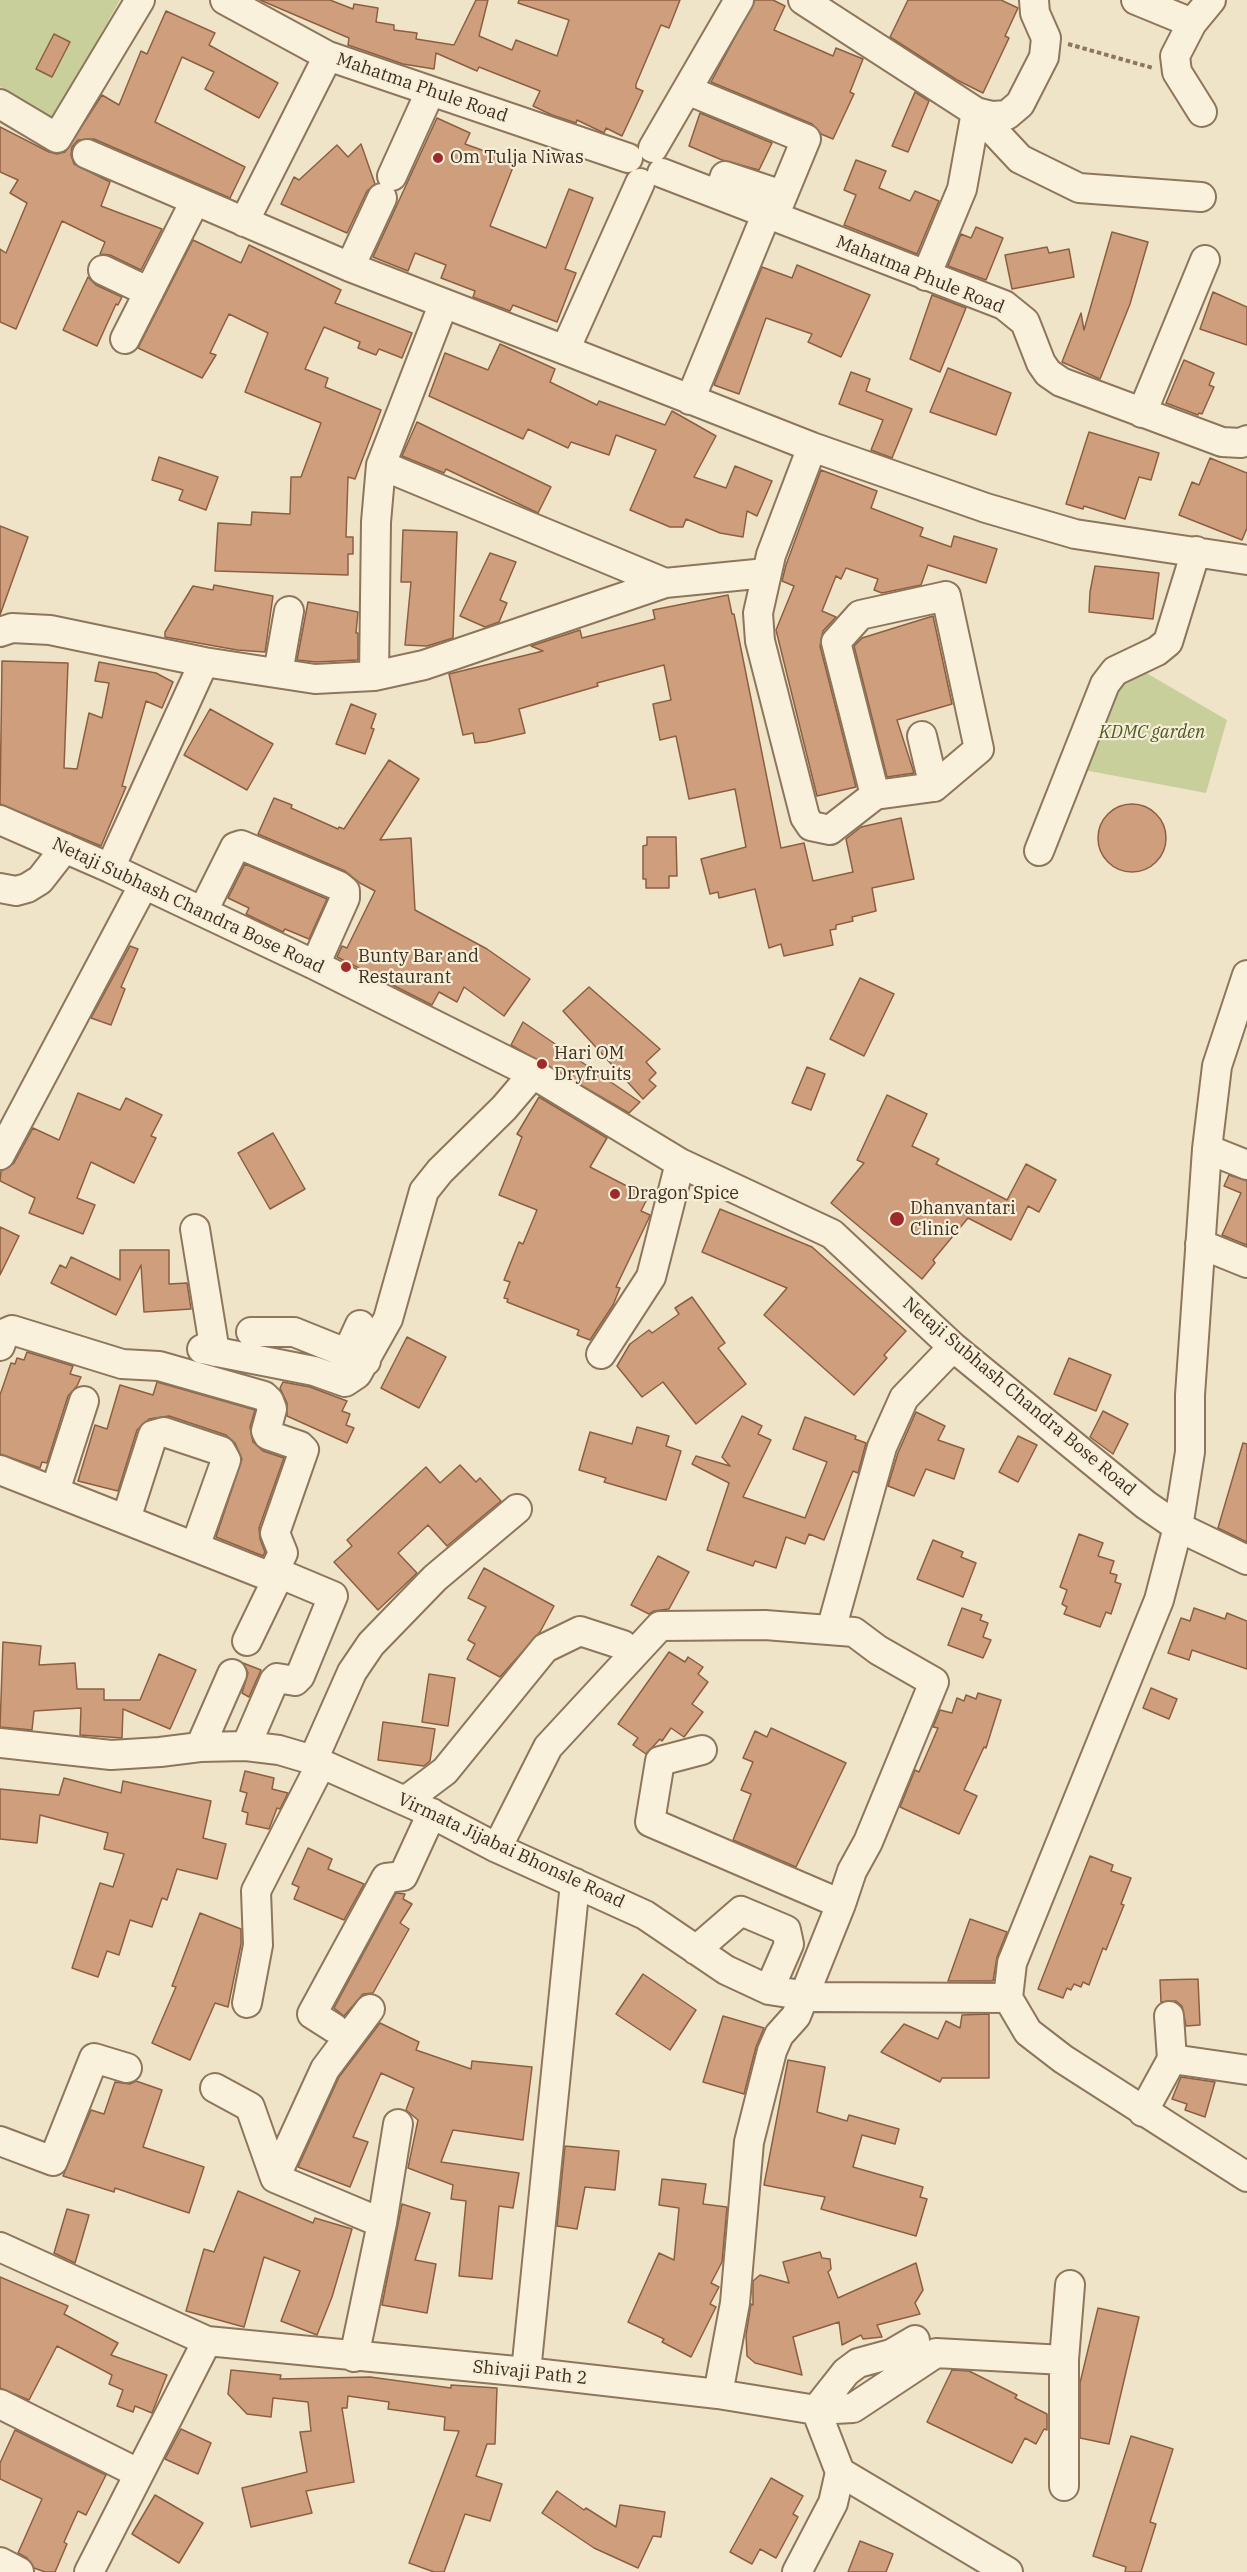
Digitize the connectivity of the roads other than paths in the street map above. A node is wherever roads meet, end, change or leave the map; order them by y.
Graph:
1 (140, 0) edge
2 (739, 0) edge
3 (803, 0) edge
4 (1034, 0) edge
5 (1136, 0) edge
6 (1211, 0) edge
7 (238, 3) edge
8 (1192, 23) junction
9 (327, 56) junction
10 (687, 90) junction
11 (430, 92) junction
12 (0, 104) edge
13 (976, 112) junction
14 (1202, 112) dead end
15 (87, 154) dead end
16 (646, 166) junction
17 (1201, 197) dead end
18 (195, 201) junction
19 (774, 205) junction
20 (244, 222) junction
21 (1205, 260) dead end
22 (350, 267) junction
23 (103, 270) dead end
24 (926, 276) junction
25 (149, 292) junction
26 (443, 305) junction
27 (125, 339) dead end
28 (565, 350) junction
29 (690, 400) junction
30 (1142, 413) junction
31 (1247, 440) edge
32 (812, 447) junction
33 (381, 465) junction
34 (1196, 551) junction
35 (1247, 560) edge
36 (766, 573) junction
37 (665, 583) junction
38 (289, 611) dead end
39 (0, 632) edge
40 (204, 662) junction
41 (278, 673) junction
42 (374, 676) junction
43 (922, 736) dead end
44 (934, 787) junction
45 (875, 795) junction
46 (0, 820) edge
47 (65, 848) junction
48 (1039, 852) dead end
49 (110, 868) junction
50 (144, 884) junction
51 (0, 888) edge
52 (203, 912) junction
53 (315, 965) junction
54 (1247, 975) edge
55 (533, 1074) junction
56 (0, 1155) edge
57 (1226, 1157) edge
58 (680, 1163) junction
59 (195, 1229) dead end
60 (1210, 1248) junction
61 (1247, 1263) edge
62 (360, 1324) dead end
63 (251, 1332) dead end
64 (0, 1346) edge
65 (953, 1347) junction
66 (600, 1354) dead end
67 (356, 1357) junction
68 (84, 1401) dead end
69 (0, 1470) edge
70 (55, 1491) junction
71 (517, 1509) dead end
72 (126, 1519) junction
73 (1178, 1527) junction
74 (195, 1547) junction
75 (1247, 1560) edge
76 (842, 1631) junction
77 (247, 1641) dead end
78 (623, 1645) dead end
79 (232, 1674) dead end
80 (219, 1703) junction
81 (251, 1710) dead end
82 (0, 1743) edge
83 (200, 1746) junction
84 (246, 1746) junction
85 (702, 1750) dead end
86 (317, 1762) junction
87 (405, 1801) junction
88 (432, 1813) junction
89 (497, 1848) junction
90 (575, 1883) junction
91 (841, 1904) junction
92 (696, 1950) junction
93 (769, 1990) junction
94 (802, 1996) junction
95 (1008, 1998) junction
96 (247, 2003) dead end
97 (370, 2009) dead end
98 (1169, 2016) dead end
99 (334, 2028) dead end
100 (1172, 2059) junction
101 (127, 2068) dead end
102 (1247, 2070) edge
103 (215, 2088) dead end
104 (1143, 2112) junction
105 (398, 2124) dead end
106 (0, 2141) edge
107 (1247, 2176) edge
108 (275, 2178) junction
109 (382, 2223) junction
110 (0, 2247) edge
111 (1070, 2285) dead end
112 (915, 2340) dead end
113 (207, 2341) junction
114 (354, 2356) junction
115 (1064, 2360) junction
116 (526, 2372) junction
117 (718, 2394) junction
118 (0, 2404) edge
119 (816, 2410) junction
120 (840, 2472) junction
121 (138, 2473) junction
122 (1064, 2486) dead end
123 (0, 2562) edge
124 (19, 2572) edge
125 (89, 2572) edge
126 (797, 2572) edge
127 (1008, 2572) edge

1 - 12 street
2 - 10 street
3 - 13 street
4 - 13 street
5 - 8 street
6 - 8 street
7 - 9 street, Mahatma Phule Road
8 - 14 street
9 - 11 street, Mahatma Phule Road
9 - 20 street
10 - 16 street
10 - 19 street
11 - 16 street, Mahatma Phule Road
11 - 22 street
13 - 17 street
13 - 24 street
15 - 18 street
16 - 19 street, Mahatma Phule Road
16 - 28 street
18 - 20 street
18 - 25 street
19 - 24 street, Mahatma Phule Road
19 - 29 street
20 - 22 street
21 - 30 street
22 - 26 street
23 - 25 street
24 - 30 street, Mahatma Phule Road
25 - 27 street
26 - 28 street
26 - 33 street
28 - 29 street
29 - 32 street
30 - 31 street, Mahatma Phule Road
32 - 34 street
32 - 36 street
33 - 37 street
33 - 42 street
34 - 35 street
34 - 48 street
36 - 37 street
36 - 45 street
37 - 42 street
38 - 41 street
39 - 40 street
40 - 41 street
40 - 49 street
41 - 42 street
43 - 44 street
44 - 45 street
44 - 45 street
46 - 47 street, Netaji Subhash Chandra Bose Road
47 - 49 street, Netaji Subhash Chandra Bose Road
47 - 51 street
49 - 50 street, Netaji Subhash Chandra Bose Road
50 - 52 street, Netaji Subhash Chandra Bose Road
50 - 56 street
52 - 53 street, Netaji Subhash Chandra Bose Road
52 - 53 street
53 - 55 street, Netaji Subhash Chandra Bose Road
54 - 57 street
55 - 58 street, Netaji Subhash Chandra Bose Road
55 - 67 street
57 - 60 street
58 - 65 street, Netaji Subhash Chandra Bose Road
58 - 66 street
59 - 67 street
60 - 61 street
60 - 73 street
62 - 67 street
63 - 67 street
64 - 74 street
65 - 73 street, Netaji Subhash Chandra Bose Road
65 - 76 street
68 - 70 street
69 - 70 street
70 - 72 street
71 - 86 street
72 - 74 street
72 - 74 street
73 - 75 street, Netaji Subhash Chandra Bose Road
73 - 95 street
76 - 89 street
76 - 91 street
77 - 84 street
78 - 87 street
79 - 80 street
80 - 81 street
80 - 83 street
82 - 83 street, Virmata Jijabai Bhonsle Road
83 - 84 street, Virmata Jijabai Bhonsle Road
84 - 86 street, Virmata Jijabai Bhonsle Road
85 - 91 street
86 - 87 street, Virmata Jijabai Bhonsle Road
86 - 96 street
87 - 88 street, Virmata Jijabai Bhonsle Road
88 - 89 street, Virmata Jijabai Bhonsle Road
88 - 99 street
89 - 90 street, Virmata Jijabai Bhonsle Road
90 - 92 street, Virmata Jijabai Bhonsle Road
90 - 116 street
91 - 94 street
92 - 93 street, Virmata Jijabai Bhonsle Road
92 - 93 street
93 - 94 street, Virmata Jijabai Bhonsle Road
94 - 95 street, Virmata Jijabai Bhonsle Road
94 - 117 street
95 - 104 street
97 - 108 street
98 - 100 street
100 - 102 street
100 - 104 street
101 - 106 street
103 - 108 street
104 - 107 street
105 - 109 street
108 - 109 street
109 - 114 street
110 - 113 street, Shivaji Path 2
111 - 115 street
112 - 119 street
113 - 114 street, Shivaji Path 2
113 - 121 street
114 - 116 street, Shivaji Path 2
115 - 119 street, Shivaji Path 2
115 - 122 street
116 - 117 street, Shivaji Path 2
117 - 119 street, Shivaji Path 2
118 - 121 street
119 - 120 street
120 - 126 street
120 - 127 street
121 - 125 street
123 - 124 street

